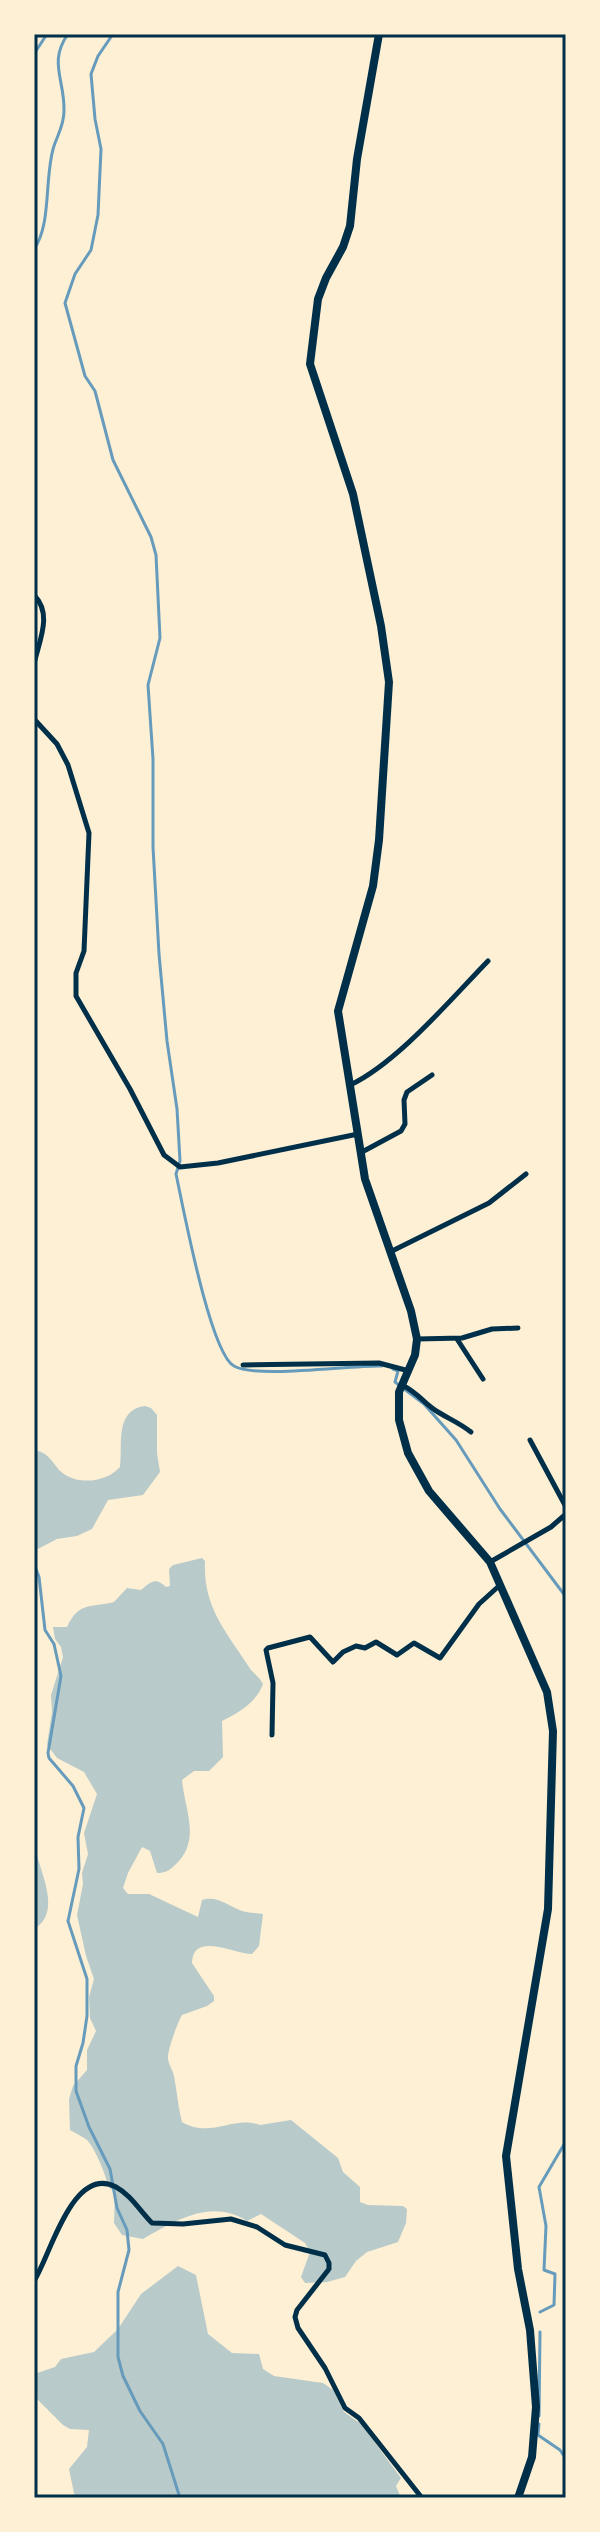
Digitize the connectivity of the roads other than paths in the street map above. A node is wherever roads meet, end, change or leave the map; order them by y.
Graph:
1 (379, 34) edge
2 (34, 595) edge
3 (34, 664) edge
4 (34, 719) edge
5 (488, 961) dead end
6 (432, 1075) dead end
7 (348, 1086) junction
8 (359, 1134) junction
9 (362, 1152) junction
10 (526, 1174) dead end
11 (389, 1252) junction
12 (518, 1328) dead end
13 (456, 1338) junction
14 (417, 1339) junction
15 (243, 1365) dead end
16 (409, 1371) junction
17 (483, 1379) dead end
18 (402, 1385) junction
19 (471, 1432) dead end
20 (530, 1440) dead end
21 (566, 1507) edge
22 (566, 1514) edge
23 (490, 1562) junction
24 (500, 1585) junction
25 (272, 1735) dead end
26 (34, 2281) edge
27 (422, 2498) edge
28 (518, 2498) edge

1 - 7 main road
2 - 3 street
4 - 8 street
5 - 7 street
6 - 9 street
7 - 8 main road
8 - 9 main road
9 - 11 main road
10 - 11 street
11 - 14 main road
12 - 13 street
13 - 14 street
13 - 17 street
14 - 16 main road
15 - 16 street
16 - 18 main road
18 - 19 street
18 - 23 main road
20 - 21 street
22 - 23 street
23 - 24 main road
24 - 25 street
24 - 28 main road
26 - 27 street

